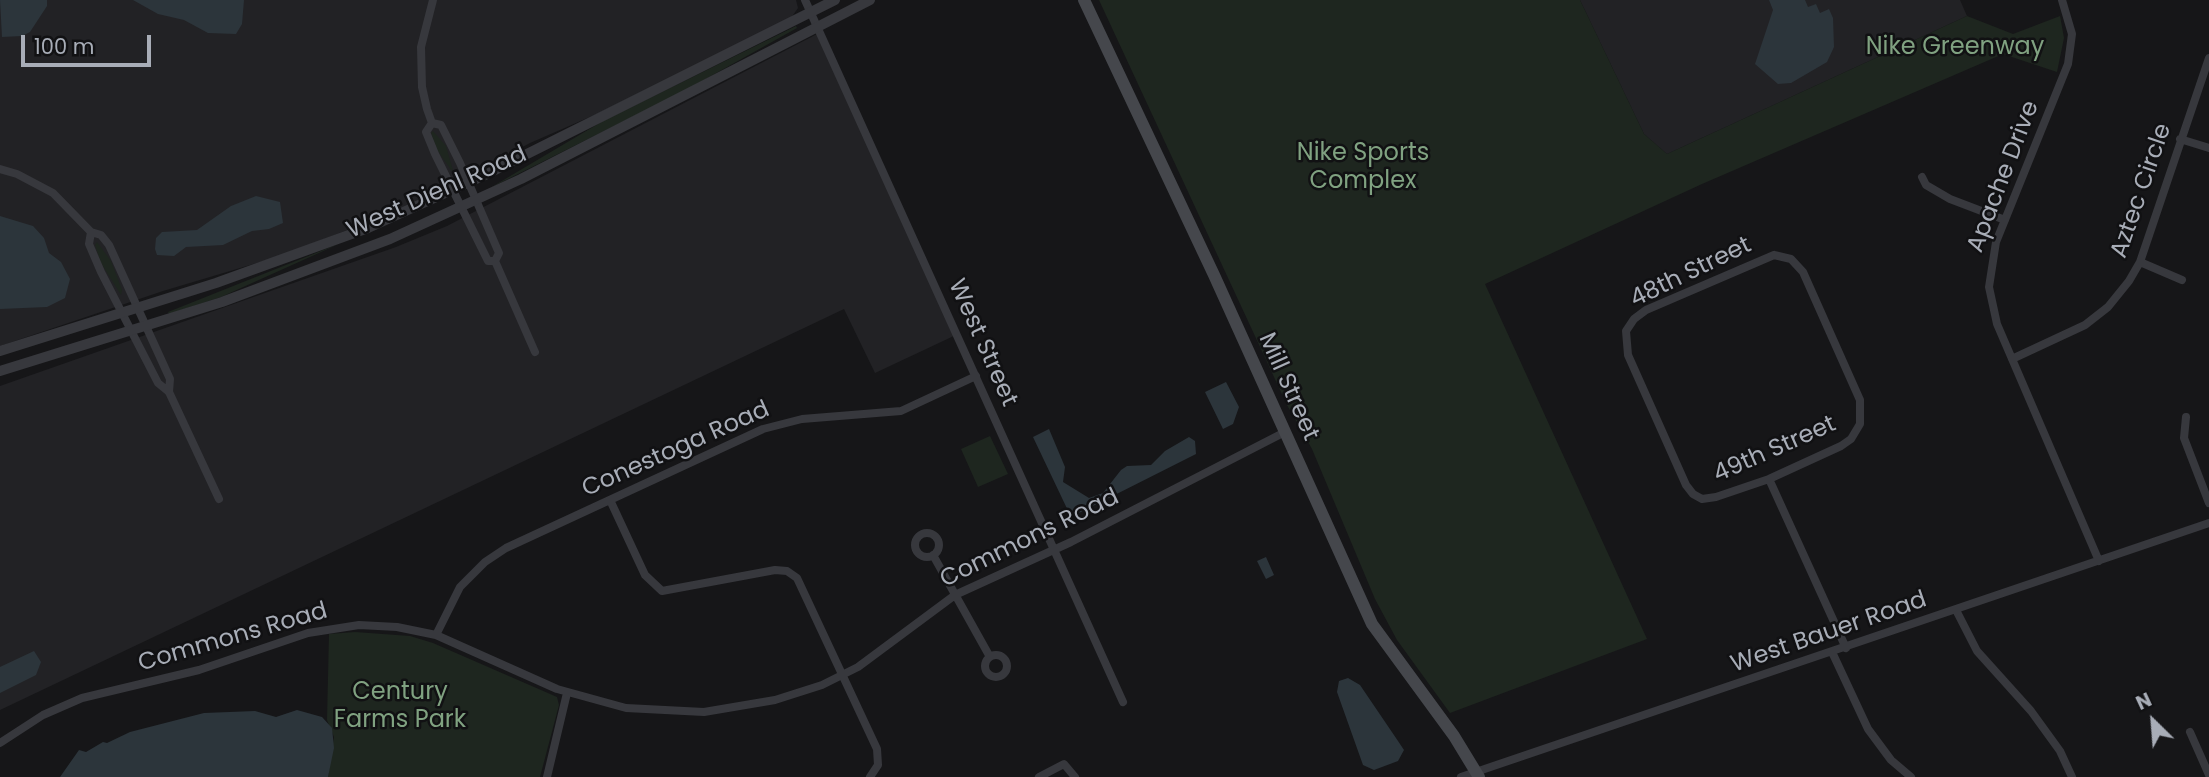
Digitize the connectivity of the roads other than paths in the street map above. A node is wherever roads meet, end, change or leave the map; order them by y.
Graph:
1 (433, 0) edge
2 (805, 0) edge
3 (835, 0) edge
4 (870, 0) edge
5 (1084, 0) edge
6 (2062, 0) edge
7 (811, 12) junction
8 (818, 27) junction
9 (2209, 58) edge
10 (432, 123) junction
11 (2180, 139) junction
12 (2209, 148) edge
13 (0, 169) edge
14 (1922, 177) dead end
15 (468, 183) junction
16 (453, 190) junction
17 (475, 201) junction
18 (462, 208) junction
19 (2005, 220) junction
20 (91, 232) junction
21 (495, 261) junction
22 (2140, 262) junction
23 (2182, 280) dead end
24 (137, 308) junction
25 (121, 313) junction
26 (145, 325) junction
27 (130, 330) junction
28 (0, 351) edge
29 (535, 352) dead end
30 (2012, 359) junction
31 (0, 371) edge
32 (976, 376) junction
33 (169, 392) junction
34 (2186, 417) dead end
35 (1860, 424) joint
36 (1285, 432) junction
37 (1769, 479) junction
38 (1698, 497) joint
39 (219, 499) dead end
40 (610, 500) junction
41 (2209, 503) edge
42 (2209, 523) edge
43 (1055, 549) junction
44 (933, 555) dead end
45 (2099, 561) junction
46 (955, 595) junction
47 (1956, 610) junction
48 (436, 635) junction
49 (1846, 648) junction
50 (1832, 652) junction
51 (990, 657) dead end
52 (843, 676) junction
53 (567, 693) junction
54 (1123, 702) dead end
55 (2190, 732) dead end
56 (0, 743) edge
57 (1477, 774) edge
58 (2209, 775) edge
59 (547, 777) edge
60 (870, 777) edge
61 (1039, 777) edge
62 (1075, 777) edge
63 (1461, 777) edge
64 (1911, 777) edge
65 (2072, 777) edge

1 - 10 street
2 - 7 street, West Street
3 - 7 street, West Diehl Road
4 - 8 street, West Diehl Road
5 - 36 main road, Mill Street
6 - 19 street, Apache Drive
7 - 8 street, West Street
7 - 15 street, West Diehl Road
8 - 17 street, West Diehl Road
8 - 32 street, West Street
9 - 11 street, Aztec Circle
10 - 15 street
10 - 16 street
11 - 12 street
11 - 22 street, Aztec Circle
13 - 20 street
14 - 19 street
15 - 16 street, West Diehl Road
15 - 17 street
16 - 18 street
16 - 24 street, West Diehl Road
17 - 18 street, West Diehl Road
17 - 21 street
18 - 21 street
18 - 26 street, West Diehl Road
19 - 30 street, Apache Drive
20 - 24 street
20 - 25 street
21 - 29 street
22 - 23 street
22 - 30 street, Aztec Circle
24 - 25 street, West Diehl Road
24 - 26 street
25 - 27 street
25 - 28 street, West Diehl Road
26 - 27 street, West Diehl Road
26 - 33 street
27 - 31 street, West Diehl Road
27 - 33 street
30 - 45 street, Apache Drive
32 - 40 street, Conestoga Road
32 - 43 street, West Street
33 - 39 street
34 - 41 street
35 - 37 street, 49th Street
35 - 38 street, 48th Street
36 - 43 street, Commons Road
36 - 57 main road, Mill Street
37 - 38 street, 49th Street
37 - 49 street
40 - 48 street, Conestoga Road
40 - 52 street
42 - 45 street, West Bauer Road
43 - 46 street, Commons Road
43 - 54 street, West Street
44 - 46 street
45 - 47 street, West Bauer Road
46 - 51 street
46 - 52 street, Commons Road
47 - 49 street, West Bauer Road
47 - 65 street
48 - 53 street, Commons Road
48 - 56 street, Commons Road
49 - 50 street, West Bauer Road
50 - 57 street, West Bauer Road
50 - 64 street
52 - 53 street, Commons Road
52 - 60 street
53 - 59 street
55 - 58 street
57 - 63 street, West Bauer Road
61 - 62 street

